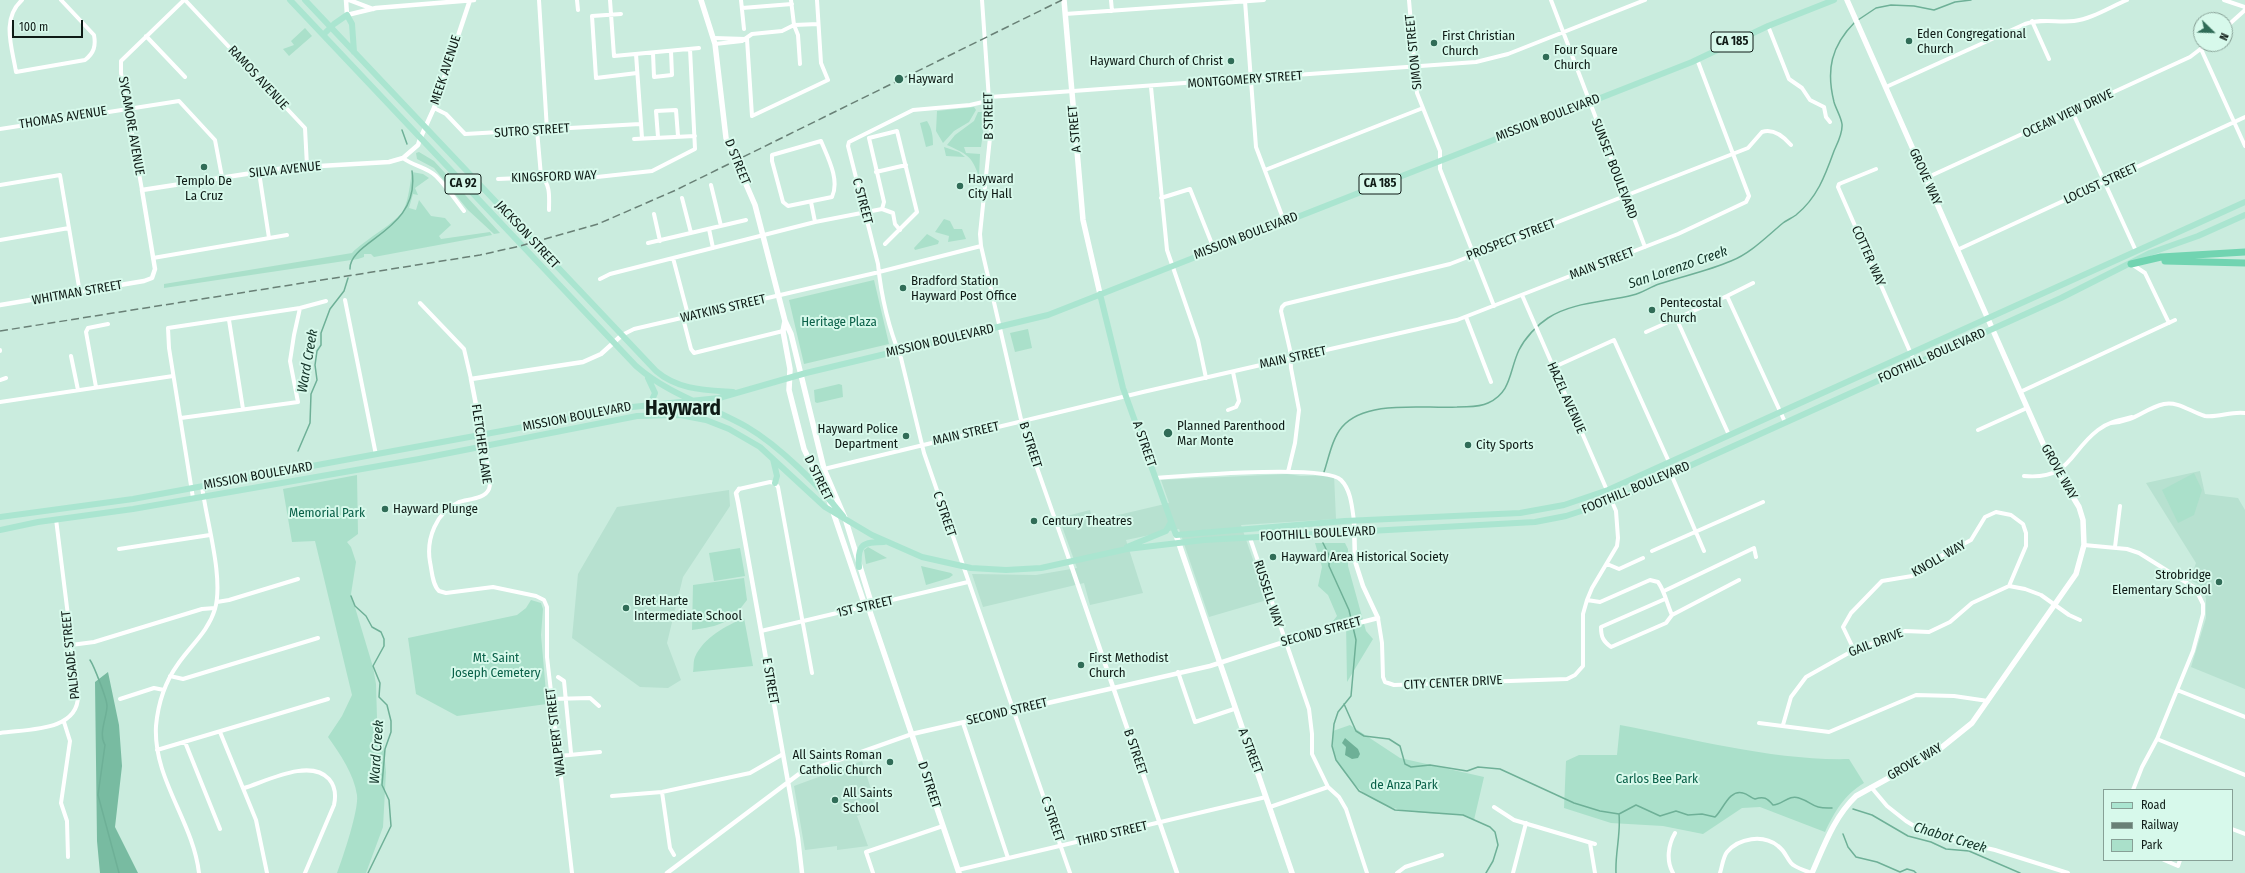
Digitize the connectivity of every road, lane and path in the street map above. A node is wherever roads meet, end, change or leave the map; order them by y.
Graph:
1 (22, 0) edge
2 (61, 0) edge
3 (185, 0) edge
4 (290, 0) edge
5 (305, 0) edge
6 (347, 0) edge
7 (471, 0) edge
8 (539, 0) edge
9 (577, 0) edge
10 (610, 0) edge
11 (701, 0) edge
12 (741, 0) edge
13 (817, 0) edge
14 (982, 0) edge
15 (1064, 0) edge
16 (1111, 0) edge
17 (1264, 0) edge
18 (1409, 0) edge
19 (1551, 0) edge
20 (1645, 0) edge
21 (1831, 0) edge
22 (1847, 0) edge
23 (2126, 0) edge
24 (2224, 0) edge
25 (1245, 1) junction
26 (792, 2) edge
27 (2245, 7) edge
28 (742, 8) junction
29 (373, 9) junction
30 (578, 10) dead end
31 (2245, 10) edge
32 (1112, 11) junction
33 (621, 14) dead end
34 (1065, 14) junction
35 (347, 15) junction
36 (610, 15) junction
37 (2032, 21) junction
38 (2233, 21) edge
39 (818, 24) junction
40 (794, 25) junction
41 (1768, 26) junction
42 (331, 27) junction
43 (744, 29) dead end
44 (1563, 32) junction
45 (146, 36) junction
46 (324, 36) junction
47 (747, 39) junction
48 (714, 41) junction
49 (699, 48) dead end
50 (690, 49) junction
51 (671, 51) junction
52 (354, 52) junction
53 (2197, 52) edge
54 (2202, 52) edge
55 (653, 53) junction
56 (636, 54) junction
57 (1697, 59) junction
58 (2049, 59) dead end
59 (800, 64) dead end
60 (1413, 68) junction
61 (637, 73) junction
62 (185, 77) dead end
63 (1250, 79) junction
64 (1151, 87) junction
65 (1886, 87) junction
66 (1072, 92) junction
67 (990, 98) junction
68 (1589, 102) junction
69 (127, 108) junction
70 (434, 108) junction
71 (1423, 108) junction
72 (2072, 112) junction
73 (2245, 117) edge
74 (1830, 122) dead end
75 (2234, 122) junction
76 (640, 124) junction
77 (426, 128) junction
78 (0, 129) edge
79 (537, 130) junction
80 (547, 130) junction
81 (678, 136) junction
82 (696, 136) junction
83 (658, 137) junction
84 (642, 138) junction
85 (420, 139) junction
86 (634, 139) dead end
87 (1791, 145) dead end
88 (848, 146) joint
89 (2245, 146) edge
90 (1734, 152) junction
91 (403, 158) junction
92 (1440, 160) junction
93 (906, 165) junction
94 (307, 166) junction
95 (1876, 169) dead end
96 (1265, 170) junction
97 (259, 172) junction
98 (876, 172) junction
99 (541, 176) junction
100 (222, 177) junction
101 (1926, 178) junction
102 (498, 179) dead end
103 (2104, 183) junction
104 (0, 185) edge
105 (711, 185) dead end
106 (142, 190) junction
107 (1625, 196) junction
108 (682, 198) dead end
109 (1161, 198) junction
110 (811, 202) junction
111 (2245, 202) edge
112 (882, 209) junction
113 (464, 210) dead end
114 (550, 210) dead end
115 (864, 213) junction
116 (654, 214) dead end
117 (2245, 215) edge
118 (746, 220) dead end
119 (1284, 221) junction
120 (815, 222) junction
121 (721, 226) junction
122 (69, 228) junction
123 (709, 229) junction
124 (900, 230) junction
125 (691, 234) junction
126 (288, 235) dead end
127 (763, 235) junction
128 (269, 238) junction
129 (0, 240) edge
130 (660, 241) junction
131 (648, 243) dead end
132 (885, 244) dead end
133 (981, 246) junction
134 (1645, 247) junction
135 (713, 248) junction
136 (1214, 249) junction
137 (1956, 250) junction
138 (2136, 251) junction
139 (2245, 252) edge
140 (1473, 254) junction
141 (153, 258) junction
142 (673, 258) junction
143 (2245, 263) edge
144 (2131, 264) junction
145 (1172, 266) junction
146 (879, 272) junction
147 (152, 278) joint
148 (600, 279) dead end
149 (1753, 283) dead end
150 (80, 293) junction
151 (1100, 294) junction
152 (1522, 295) junction
153 (779, 296) junction
154 (1728, 296) junction
155 (345, 300) dead end
156 (326, 301) dead end
157 (420, 303) dead end
158 (0, 305) edge
159 (1494, 306) junction
160 (300, 308) junction
161 (685, 317) junction
162 (1466, 317) junction
163 (1987, 318) junction
164 (229, 320) junction
165 (1676, 320) junction
166 (2175, 320) dead end
167 (785, 321) junction
168 (2169, 323) junction
169 (108, 324) dead end
170 (1000, 327) junction
171 (1992, 328) junction
172 (783, 331) junction
173 (1646, 332) dead end
174 (622, 335) junction
175 (614, 343) junction
176 (898, 351) junction
177 (1911, 353) junction
178 (72, 356) dead end
179 (1290, 359) junction
180 (1915, 364) junction
181 (1552, 368) junction
182 (1232, 372) junction
183 (801, 375) junction
184 (173, 376) junction
185 (647, 376) junction
186 (6, 378) dead end
187 (790, 378) junction
188 (1206, 378) junction
189 (471, 379) junction
190 (0, 380) edge
191 (1491, 382) dead end
192 (96, 387) junction
193 (78, 390) junction
194 (2020, 392) junction
195 (739, 393) junction
196 (1126, 396) junction
197 (692, 401) junction
198 (0, 402) edge
199 (645, 405) junction
200 (2027, 408) junction
201 (243, 409) junction
202 (1228, 410) dead end
203 (1781, 412) junction
204 (2245, 413) edge
205 (680, 415) joint
206 (181, 418) junction
207 (1022, 421) junction
208 (1785, 422) junction
209 (1978, 430) dead end
210 (1729, 435) junction
211 (482, 436) junction
212 (922, 445) junction
213 (484, 446) junction
214 (376, 455) junction
215 (773, 459) junction
216 (1669, 462) junction
217 (824, 469) junction
218 (2057, 471) junction
219 (1288, 472) junction
220 (1671, 474) junction
221 (2024, 476) dead end
222 (1155, 478) junction
223 (774, 483) junction
224 (202, 486) junction
225 (192, 488) junction
226 (739, 490) joint
227 (1608, 490) junction
228 (827, 496) junction
229 (203, 497) junction
230 (193, 498) junction
231 (1612, 501) junction
232 (1763, 502) dead end
233 (2120, 506) dead end
234 (834, 512) junction
235 (0, 517) edge
236 (844, 518) junction
237 (56, 519) junction
238 (1354, 521) junction
239 (1171, 522) junction
240 (0, 530) edge
241 (1355, 532) junction
242 (1696, 532) junction
243 (210, 535) junction
244 (1176, 535) junction
245 (1250, 538) junction
246 (886, 542) junction
247 (1178, 543) junction
248 (2084, 544) junction
249 (2115, 547) junction
250 (119, 549) dead end
251 (1652, 551) dead end
252 (1704, 551) dead end
253 (1114, 552) junction
254 (1756, 557) dead end
255 (1643, 558) dead end
256 (1070, 562) junction
257 (1607, 564) junction
258 (859, 567) junction
259 (962, 567) junction
260 (298, 579) dead end
261 (1739, 580) dead end
262 (968, 582) junction
263 (2008, 586) junction
264 (1664, 591) junction
265 (536, 596) joint
266 (1665, 598) junction
267 (1587, 600) junction
268 (217, 602) junction
269 (868, 606) junction
270 (2056, 606) junction
271 (215, 608) junction
272 (1672, 615) junction
273 (1378, 618) junction
274 (2080, 620) dead end
275 (804, 621) junction
276 (761, 631) junction
277 (318, 638) dead end
278 (1284, 642) junction
279 (71, 645) junction
280 (1854, 650) junction
281 (1219, 664) junction
282 (1178, 672) junction
283 (812, 673) dead end
284 (170, 676) junction
285 (558, 677) dead end
286 (1113, 687) junction
287 (164, 690) junction
288 (2177, 690) junction
289 (120, 699) dead end
290 (328, 699) dead end
291 (552, 699) junction
292 (566, 699) junction
293 (1988, 701) junction
294 (599, 706) dead end
295 (1234, 709) junction
296 (1015, 710) junction
297 (2245, 717) edge
298 (64, 722) junction
299 (963, 723) junction
300 (1759, 723) dead end
301 (1783, 725) junction
302 (220, 732) junction
303 (0, 733) edge
304 (912, 734) junction
305 (2157, 739) junction
306 (185, 742) junction
307 (157, 750) junction
308 (600, 752) dead end
309 (571, 753) junction
310 (782, 754) junction
311 (559, 756) junction
312 (2245, 775) edge
313 (787, 782) junction
314 (1328, 787) junction
315 (1871, 787) junction
316 (244, 788) junction
317 (2133, 789) edge
318 (662, 792) junction
319 (612, 796) dead end
320 (1266, 797) junction
321 (1270, 807) junction
322 (1494, 807) dead end
323 (1160, 823) junction
324 (1526, 823) junction
325 (942, 826) junction
326 (2233, 829) edge
327 (220, 830) dead end
328 (1675, 833) dead end
329 (2245, 834) edge
330 (1590, 843) junction
331 (1595, 844) dead end
332 (1061, 846) junction
333 (674, 855) dead end
334 (1442, 855) dead end
335 (68, 857) dead end
336 (1008, 858) junction
337 (2166, 861) edge
338 (2180, 861) edge
339 (958, 872) edge
340 (199, 873) edge
341 (267, 873) edge
342 (305, 873) edge
343 (572, 873) edge
344 (667, 873) edge
345 (802, 873) edge
346 (873, 873) edge
347 (1070, 873) edge
348 (1177, 873) edge
349 (1292, 873) edge
350 (1367, 873) edge
351 (1397, 873) edge
352 (1513, 873) edge
353 (1595, 873) edge
354 (1672, 873) edge
355 (1720, 873) edge
356 (1811, 873) edge
357 (2068, 873) edge

1 - 2 street
3 - 45 street, SYCAMORE AVENUE
3 - 94 street, RAMOS AVENUE
4 - 46 main road, JACKSON STREET / CA 92
5 - 42 main road, JACKSON STREET / CA 92
6 - 29 street
6 - 35 street
7 - 29 street
7 - 70 street, MEEK AVENUE
8 - 80 street
9 - 30 street
10 - 36 street
11 - 48 main road, D STREET
12 - 28 street
13 - 39 street
14 - 67 street, B STREET
15 - 34 main road, A STREET
16 - 32 street
17 - 25 street
18 - 60 street, SIMON STREET
19 - 44 street, SUNSET BOULEVARD
20 - 44 street, MONTGOMERY STREET
21 - 41 main road, MISSION BOULEVARD / CA 185
22 - 65 main road, GROVE WAY
23 - 37 street
24 - 27 street
25 - 32 street
25 - 63 street
26 - 28 street
26 - 40 street
28 - 43 street
29 - 35 street
31 - 38 street
32 - 34 street
33 - 36 street
34 - 66 main road, A STREET
35 - 42 main road
35 - 52 main road
36 - 56 street
36 - 61 street
37 - 58 street
37 - 65 street
39 - 40 street
39 - 47 street
40 - 47 street
40 - 59 street
41 - 57 main road, MISSION BOULEVARD / CA 185
41 - 74 street
42 - 46 main road
42 - 52 main road, JACKSON STREET / CA 92
44 - 60 street, MONTGOMERY STREET
44 - 68 street, SUNSET BOULEVARD
45 - 62 street
45 - 69 street, SYCAMORE AVENUE
46 - 85 main road, JACKSON STREET / CA 92
47 - 48 street
48 - 127 main road, D STREET
49 - 50 street
50 - 51 street
50 - 82 street, KINGSFORD WAY
51 - 55 street
51 - 55 street
52 - 77 main road, JACKSON STREET / CA 92
53 - 72 street, OCEAN VIEW DRIVE
54 - 75 street
55 - 56 street
56 - 61 street
57 - 68 main road, MISSION BOULEVARD / CA 185
57 - 90 street
60 - 63 street, MONTGOMERY STREET
60 - 71 street, SIMON STREET
61 - 76 street
63 - 64 street, MONTGOMERY STREET
63 - 96 street
64 - 66 street, MONTGOMERY STREET
64 - 109 street
65 - 101 main road, GROVE WAY
66 - 67 street, MONTGOMERY STREET
66 - 151 main road, A STREET
67 - 88 street, MONTGOMERY STREET
67 - 133 street, B STREET
68 - 92 main road, MISSION BOULEVARD / CA 185
68 - 107 street, SUNSET BOULEVARD
69 - 78 street, THOMAS AVENUE
69 - 100 street, THOMAS AVENUE
69 - 106 street, SYCAMORE AVENUE
70 - 77 street, MEEK AVENUE
70 - 79 street, SUTRO STREET
71 - 92 street, SIMON STREET
71 - 96 street
72 - 101 street, OCEAN VIEW DRIVE
72 - 103 street
73 - 75 street, LOCUST STREET
75 - 89 street
75 - 103 street, LOCUST STREET
76 - 80 street, SUTRO STREET
76 - 84 street
77 - 85 street, MEEK AVENUE
77 - 174 main road, JACKSON STREET / CA 92
79 - 80 street, SUTRO STREET
79 - 99 street
81 - 82 street
81 - 83 street
81 - 83 street
82 - 99 street, KINGSFORD WAY
83 - 84 street
84 - 86 street
85 - 91 street, SILVA AVENUE
85 - 175 main road, JACKSON STREET / CA 92
87 - 90 street, PROSPECT STREET
88 - 115 street, C STREET
90 - 107 street, PROSPECT STREET
90 - 134 street, MAIN STREET
91 - 94 street, SILVA AVENUE
91 - 113 street
92 - 119 main road, MISSION BOULEVARD / CA 185
92 - 140 street, SIMON STREET
93 - 98 street
93 - 98 street
93 - 124 street
94 - 97 street, SILVA AVENUE
95 - 177 street, COTTER WAY
96 - 119 street
97 - 100 street, SILVA AVENUE
97 - 128 street
98 - 112 street
99 - 102 street, KINGSFORD WAY
99 - 114 street
100 - 106 street, SILVA AVENUE
101 - 137 main road, GROVE WAY
103 - 137 street, LOCUST STREET
103 - 138 street
104 - 122 street
105 - 121 street
106 - 141 street, SYCAMORE AVENUE
107 - 134 street, SUNSET BOULEVARD
107 - 140 street, PROSPECT STREET
108 - 125 street
109 - 136 street
109 - 145 street
110 - 110 street
110 - 120 street
111 - 138 main road, FOOTHILL BOULEVARD
112 - 115 street
112 - 124 street
115 - 120 street
115 - 146 street, C STREET
116 - 130 street
117 - 144 main road, FOOTHILL BOULEVARD
118 - 121 street
119 - 136 main road, MISSION BOULEVARD / CA 185
120 - 127 street
121 - 123 street
122 - 129 street
122 - 150 street
123 - 125 street
123 - 135 street
124 - 132 street
125 - 130 street
126 - 128 street
127 - 135 street
127 - 153 main road, D STREET
128 - 141 street
130 - 131 street
133 - 146 street, WATKINS STREET
133 - 170 street, B STREET
134 - 152 street, MAIN STREET
135 - 142 street
136 - 145 main road, MISSION BOULEVARD / CA 185
137 - 163 main road, GROVE WAY
138 - 163 main road, FOOTHILL BOULEVARD
139 - 144 highway
140 - 159 street, SIMON STREET
140 - 179 street, PROSPECT STREET
141 - 147 street, SYCAMORE AVENUE
142 - 148 street
142 - 161 street
143 - 144 highway
144 - 168 street
144 - 171 main road, FOOTHILL BOULEVARD
145 - 151 main road, MISSION BOULEVARD / CA 185
145 - 188 street
146 - 153 street, WATKINS STREET
146 - 176 street, C STREET
147 - 150 street, WHITMAN STREET
149 - 154 street
150 - 158 street, WHITMAN STREET
151 - 170 main road, MISSION BOULEVARD
151 - 196 main road, A STREET
152 - 159 street, MAIN STREET
152 - 181 street, HAZEL AVENUE
153 - 161 street, WATKINS STREET
153 - 167 main road, D STREET
154 - 165 street
154 - 203 street
155 - 214 street
156 - 160 street
157 - 189 street, FLETCHER LANE
159 - 162 street, MAIN STREET
160 - 164 street
160 - 201 street
161 - 172 street
161 - 174 street, WATKINS STREET
162 - 179 street, MAIN STREET
162 - 191 street
163 - 171 main road, GROVE WAY
163 - 177 main road, FOOTHILL BOULEVARD
164 - 184 street
164 - 201 street
165 - 173 street
165 - 210 street
166 - 168 street
167 - 172 main road, D STREET
167 - 183 main road, D STREET
168 - 194 street
169 - 192 street
170 - 176 main road, MISSION BOULEVARD
170 - 207 street, B STREET
171 - 180 main road, FOOTHILL BOULEVARD
171 - 194 main road, GROVE WAY
172 - 187 main road, D STREET
174 - 175 street, WATKINS STREET
174 - 195 main road, JACKSON STREET / CA 92
175 - 185 main road, JACKSON STREET / CA 92
175 - 189 street, WATKINS STREET
176 - 183 main road, MISSION BOULEVARD
176 - 212 street, C STREET
177 - 180 street, COTTER WAY
177 - 203 main road, FOOTHILL BOULEVARD
178 - 193 street
179 - 182 street, MAIN STREET
179 - 219 street
180 - 208 main road, FOOTHILL BOULEVARD
181 - 216 street
181 - 227 street, HAZEL AVENUE
182 - 188 street, MAIN STREET
182 - 202 street
183 - 187 main road, MISSION BOULEVARD
183 - 217 main road, D STREET
184 - 192 street
184 - 206 street
185 - 197 main road, JACKSON STREET / CA 92
185 - 199 main road
186 - 190 street
187 - 195 main road, MISSION BOULEVARD
187 - 228 main road, D STREET
188 - 196 street, MAIN STREET
189 - 211 street, FLETCHER LANE
192 - 193 street
193 - 198 street
194 - 200 main road, GROVE WAY
195 - 197 main road, MISSION BOULEVARD
196 - 207 street, MAIN STREET
196 - 222 main road, A STREET
197 - 199 main road, MISSION BOULEVARD
197 - 228 main road, FOOTHILL BOULEVARD
199 - 211 main road, MISSION BOULEVARD
200 - 209 street
200 - 218 main road, GROVE WAY
201 - 206 street
203 - 208 street
203 - 210 main road, FOOTHILL BOULEVARD
204 - 218 street
205 - 213 main road, MISSION BOULEVARD
205 - 215 main road, FOOTHILL BOULEVARD
206 - 225 street
207 - 212 street, MAIN STREET
207 - 256 street, B STREET
208 - 220 main road, FOOTHILL BOULEVARD
210 - 216 main road, FOOTHILL BOULEVARD
211 - 213 street, FLETCHER LANE
211 - 214 main road, MISSION BOULEVARD
212 - 217 street, MAIN STREET
212 - 259 street, C STREET
213 - 229 main road, MISSION BOULEVARD
213 - 265 street, FLETCHER LANE
214 - 224 main road, MISSION BOULEVARD
215 - 223 main road
215 - 234 main road, FOOTHILL BOULEVARD
216 - 227 main road, FOOTHILL BOULEVARD
217 - 236 main road, D STREET
218 - 221 street
218 - 248 main road, GROVE WAY
219 - 222 street, CITY CENTER DRIVE
219 - 238 street, CITY CENTER DRIVE
220 - 231 main road, FOOTHILL BOULEVARD
220 - 242 street
222 - 239 main road, A STREET
223 - 226 street
223 - 275 street
224 - 225 main road, MISSION BOULEVARD
224 - 229 street
225 - 230 street
225 - 235 main road, MISSION BOULEVARD
226 - 276 street, E STREET
227 - 231 street, HAZEL AVENUE
227 - 238 main road, FOOTHILL BOULEVARD
228 - 234 main road, D STREET
228 - 236 main road, FOOTHILL BOULEVARD
229 - 230 main road, MISSION BOULEVARD
229 - 243 street
230 - 237 main road, MISSION BOULEVARD
231 - 241 main road, FOOTHILL BOULEVARD
231 - 257 street, CITY CENTER DRIVE
232 - 242 street
233 - 249 street
234 - 236 main road, FOOTHILL BOULEVARD
234 - 269 main road, D STREET
236 - 246 main road, FOOTHILL BOULEVARD
236 - 258 main road, D STREET
237 - 240 main road, MISSION BOULEVARD
237 - 279 street, PALISADE STREET
238 - 241 street, CITY CENTER DRIVE
238 - 244 main road, FOOTHILL BOULEVARD
239 - 244 main road, A STREET
239 - 253 main road
241 - 245 main road, FOOTHILL BOULEVARD
241 - 273 street, CITY CENTER DRIVE
242 - 251 street
242 - 252 street
243 - 250 street
243 - 268 street
244 - 247 main road, A STREET
245 - 247 main road, FOOTHILL BOULEVARD
245 - 278 street, RUSSELL WAY
246 - 258 main road
246 - 259 main road, FOOTHILL BOULEVARD
247 - 253 main road, FOOTHILL BOULEVARD
247 - 281 main road, A STREET
248 - 249 street
248 - 270 main road, GROVE WAY
249 - 288 street
253 - 256 main road, FOOTHILL BOULEVARD
254 - 264 street
255 - 257 street
256 - 259 main road, FOOTHILL BOULEVARD
256 - 286 street, B STREET
257 - 267 street, CITY CENTER DRIVE
258 - 269 main road, D STREET
259 - 262 street, C STREET
260 - 268 street
261 - 272 street
262 - 269 street, 1ST STREET
262 - 296 street, C STREET
263 - 270 street
263 - 280 street, GAIL DRIVE
263 - 280 street, KNOLL WAY
264 - 266 street
264 - 267 street
265 - 291 street, WALPERT STREET
266 - 272 street
266 - 272 street
267 - 273 street, CITY CENTER DRIVE
268 - 271 street
269 - 275 street, 1ST STREET
269 - 304 main road, D STREET
270 - 274 street
270 - 293 main road, GROVE WAY
271 - 279 street
271 - 284 street
273 - 278 street, SECOND STREET
275 - 276 street, 1ST STREET
275 - 283 street
276 - 310 street, E STREET
277 - 284 street
278 - 281 street, SECOND STREET
278 - 314 street, RUSSELL WAY
279 - 298 street, PALISADE STREET
280 - 301 street, GAIL DRIVE
281 - 282 street, SECOND STREET
281 - 295 main road, A STREET
282 - 286 street, SECOND STREET
282 - 295 street
284 - 287 street
285 - 292 street
286 - 296 street, SECOND STREET
286 - 323 street, B STREET
287 - 289 street
287 - 307 street
288 - 297 street
288 - 305 street
290 - 302 street
291 - 292 street
291 - 311 street, WALPERT STREET
292 - 294 street
292 - 309 street
293 - 301 street
293 - 315 main road, GROVE WAY
295 - 320 main road, A STREET
296 - 299 street, SECOND STREET
296 - 332 street, C STREET
298 - 303 street
298 - 335 street
299 - 304 street, SECOND STREET
299 - 336 street
300 - 301 street
302 - 306 street
302 - 316 street
304 - 313 street, SECOND STREET
304 - 325 main road, D STREET
305 - 312 street
305 - 317 street
306 - 307 street
306 - 327 street
307 - 340 street
308 - 309 street
309 - 311 street
310 - 313 street, E STREET
310 - 318 street
311 - 343 street, WALPERT STREET
313 - 344 street, SECOND STREET
313 - 345 street, E STREET
314 - 321 street
314 - 350 street, RUSSELL WAY
315 - 356 main road, GROVE WAY
315 - 357 street
316 - 341 street
316 - 342 street
318 - 319 street
318 - 333 street
320 - 321 main road, A STREET
320 - 323 street, THIRD STREET
321 - 349 main road, A STREET
322 - 324 street
323 - 332 street, THIRD STREET
323 - 348 street, B STREET
324 - 330 street
324 - 352 street
325 - 339 main road, D STREET
325 - 346 street
326 - 329 street
328 - 354 street
330 - 331 street
330 - 353 street
332 - 336 street, THIRD STREET
332 - 347 street, C STREET
334 - 351 street
336 - 339 street, THIRD STREET
337 - 338 street
355 - 356 street

